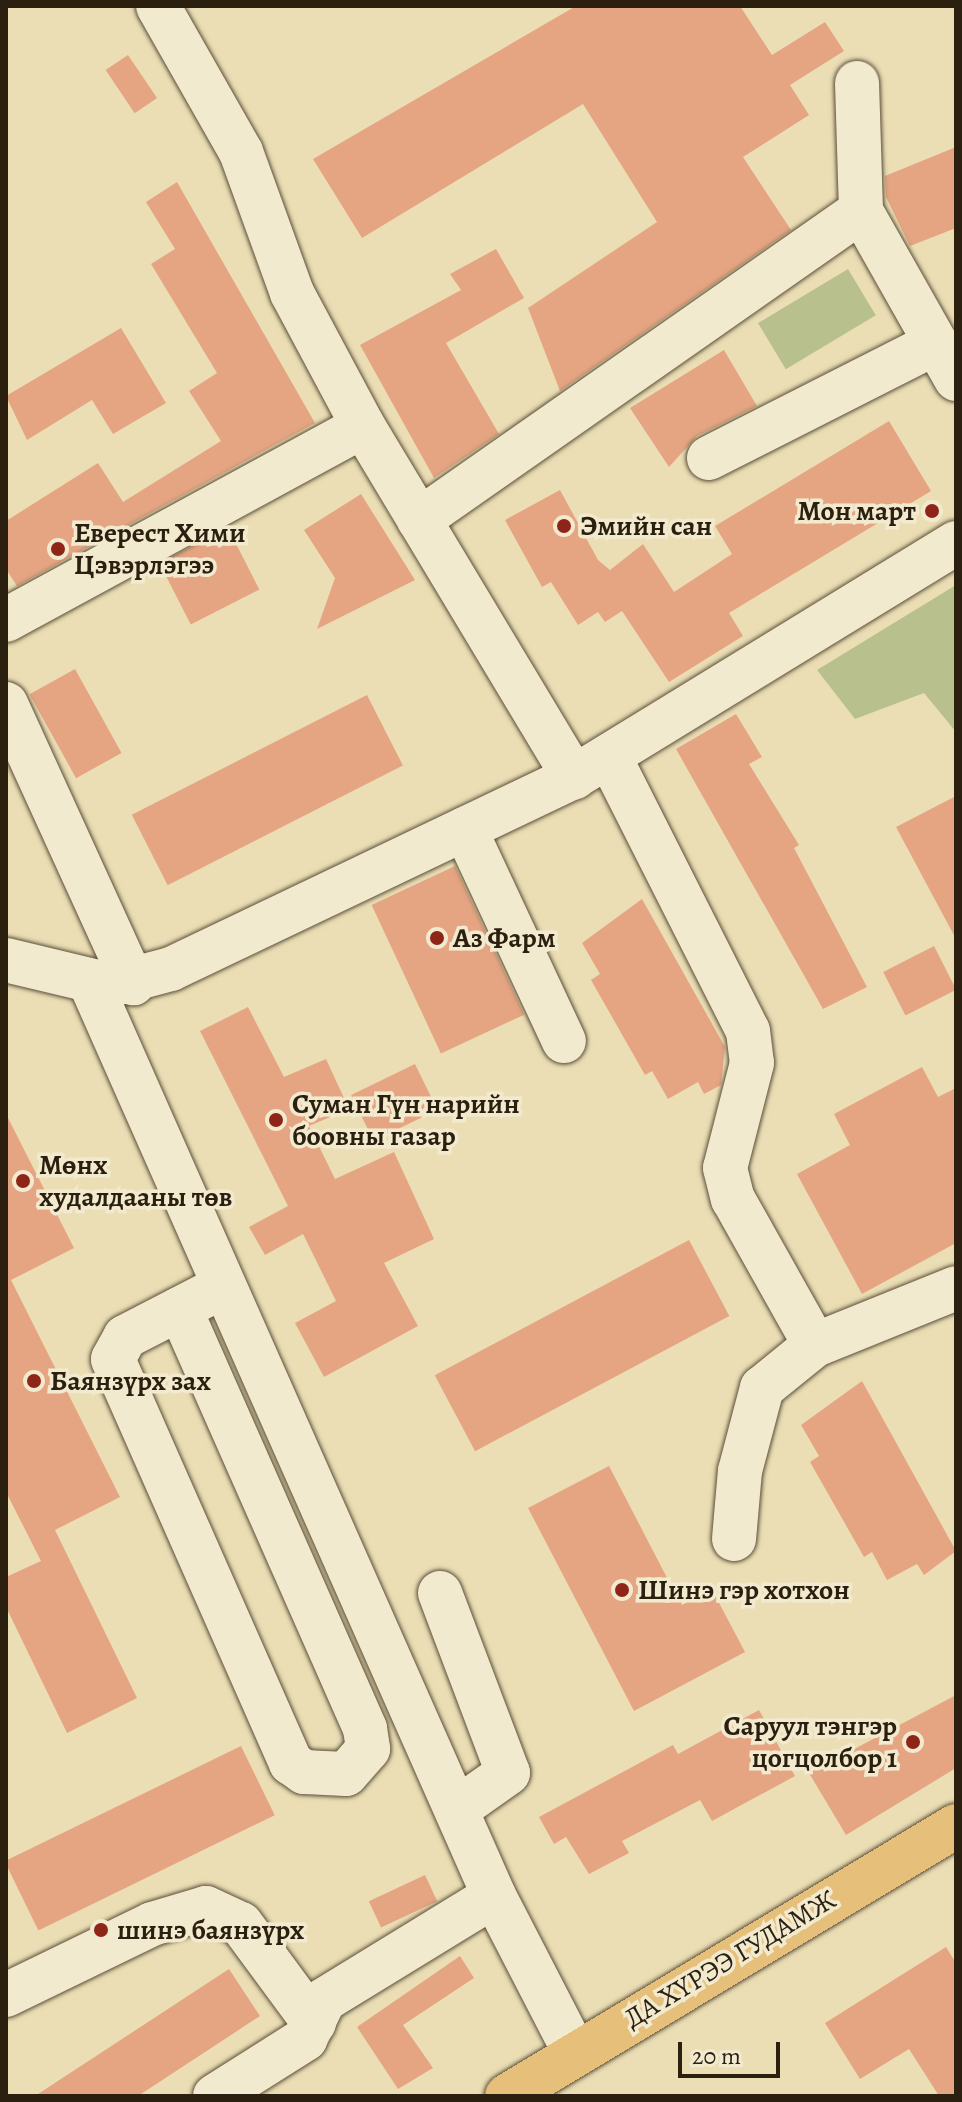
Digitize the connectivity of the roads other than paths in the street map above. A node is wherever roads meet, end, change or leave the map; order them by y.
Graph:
1 (158, 6) edge
2 (857, 83) dead end
3 (861, 211) junction
4 (946, 361) edge
5 (363, 426) junction
6 (709, 458) dead end
7 (419, 520) junction
8 (956, 543) edge
9 (6, 620) edge
10 (6, 704) edge
11 (591, 766) junction
12 (465, 829) junction
13 (6, 960) edge
14 (90, 982) junction
15 (133, 983) junction
16 (564, 1041) dead end
17 (224, 1286) junction
18 (956, 1288) edge
19 (180, 1309) junction
20 (815, 1345) junction
21 (734, 1539) dead end
22 (440, 1593) dead end
23 (457, 1809) junction
24 (956, 1826) edge
25 (494, 1896) junction
26 (6, 1995) edge
27 (314, 2023) junction
28 (575, 2053) junction
29 (215, 2096) edge
30 (507, 2096) edge

1 - 5 street
2 - 3 street
3 - 4 street
3 - 7 street
4 - 6 street
5 - 7 street
5 - 9 street
7 - 11 street
8 - 11 street
10 - 15 street
11 - 12 street
11 - 20 street
12 - 15 street
12 - 16 street
13 - 14 street
14 - 15 street
14 - 17 street
17 - 19 street
17 - 23 street
18 - 20 street
19 - 19 street
20 - 21 street
22 - 23 street
23 - 25 street
24 - 28 main road, ДА ХҮРЭЭ ГУДАМЖ
25 - 27 street
25 - 28 street
26 - 27 street
27 - 29 street
28 - 30 main road, ДА ХҮРЭЭ ГУДАМЖ

